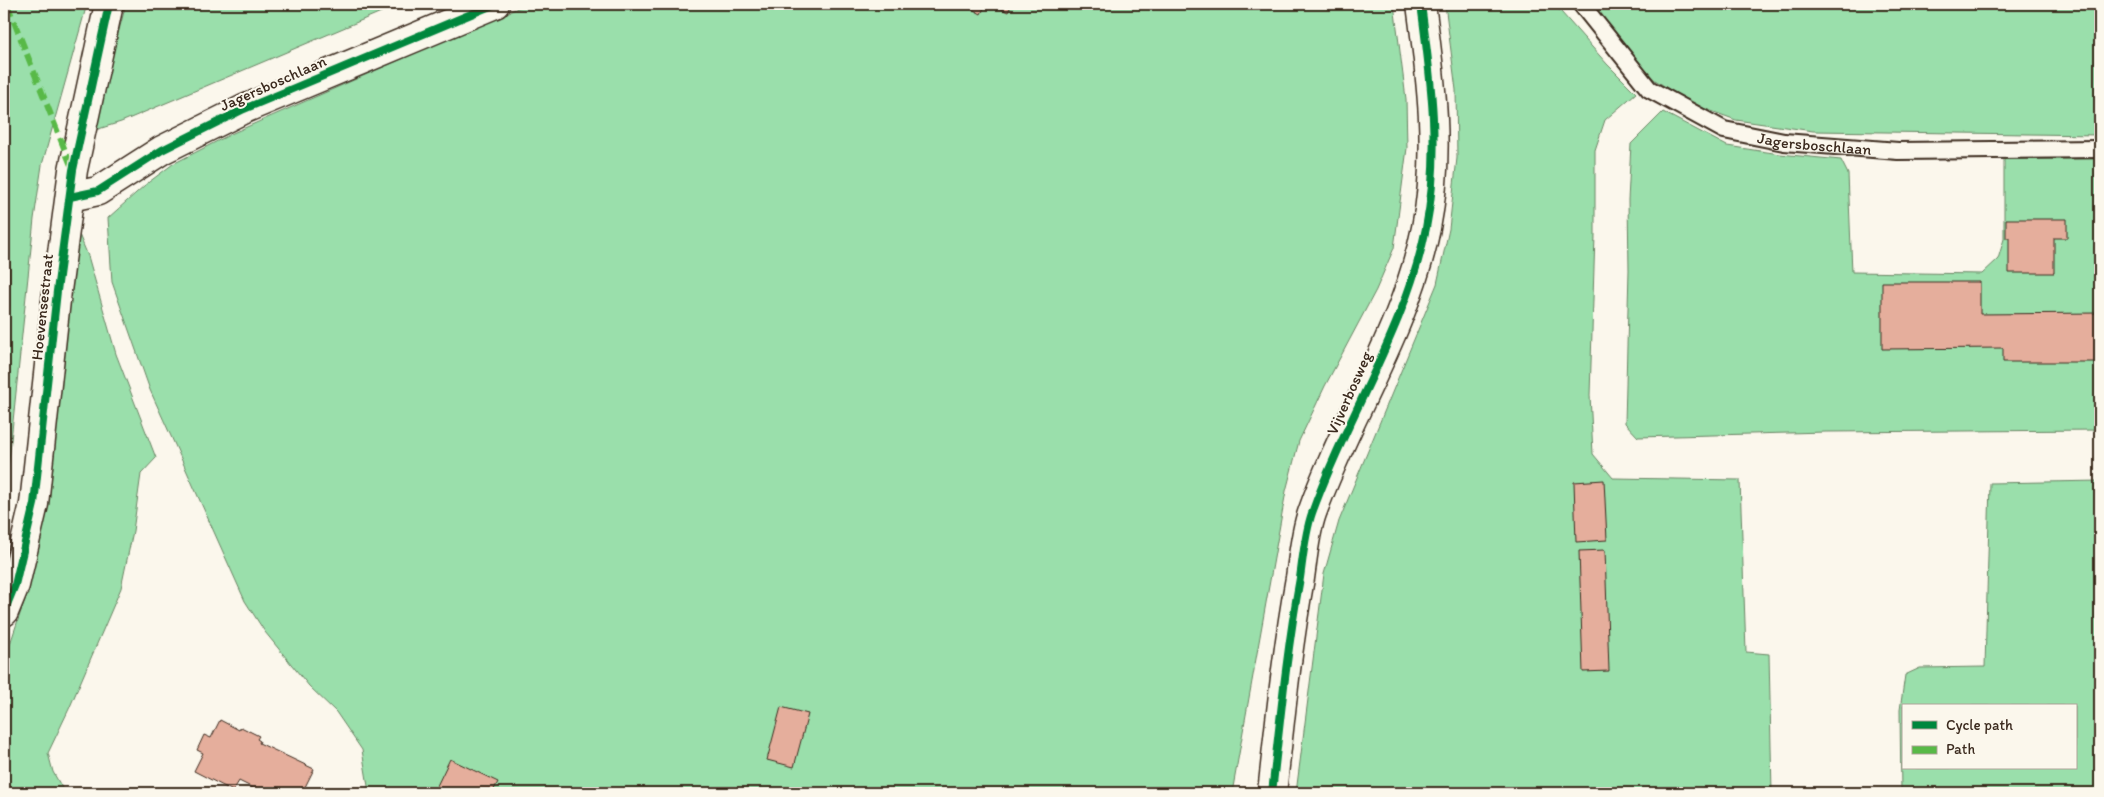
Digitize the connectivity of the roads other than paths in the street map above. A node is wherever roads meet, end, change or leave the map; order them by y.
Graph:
1 (108, 4) edge
2 (495, 4) edge
3 (1421, 4) edge
4 (1581, 4) edge
5 (2100, 149) edge
6 (70, 197) junction
7 (4, 612) edge
8 (1272, 793) edge

1 - 6 street, Hoevensestraat
2 - 6 street, Jagersboschlaan
3 - 8 street, Vijverbosweg
4 - 5 lane, Jagersboschlaan
6 - 7 street, Hoevensestraat

